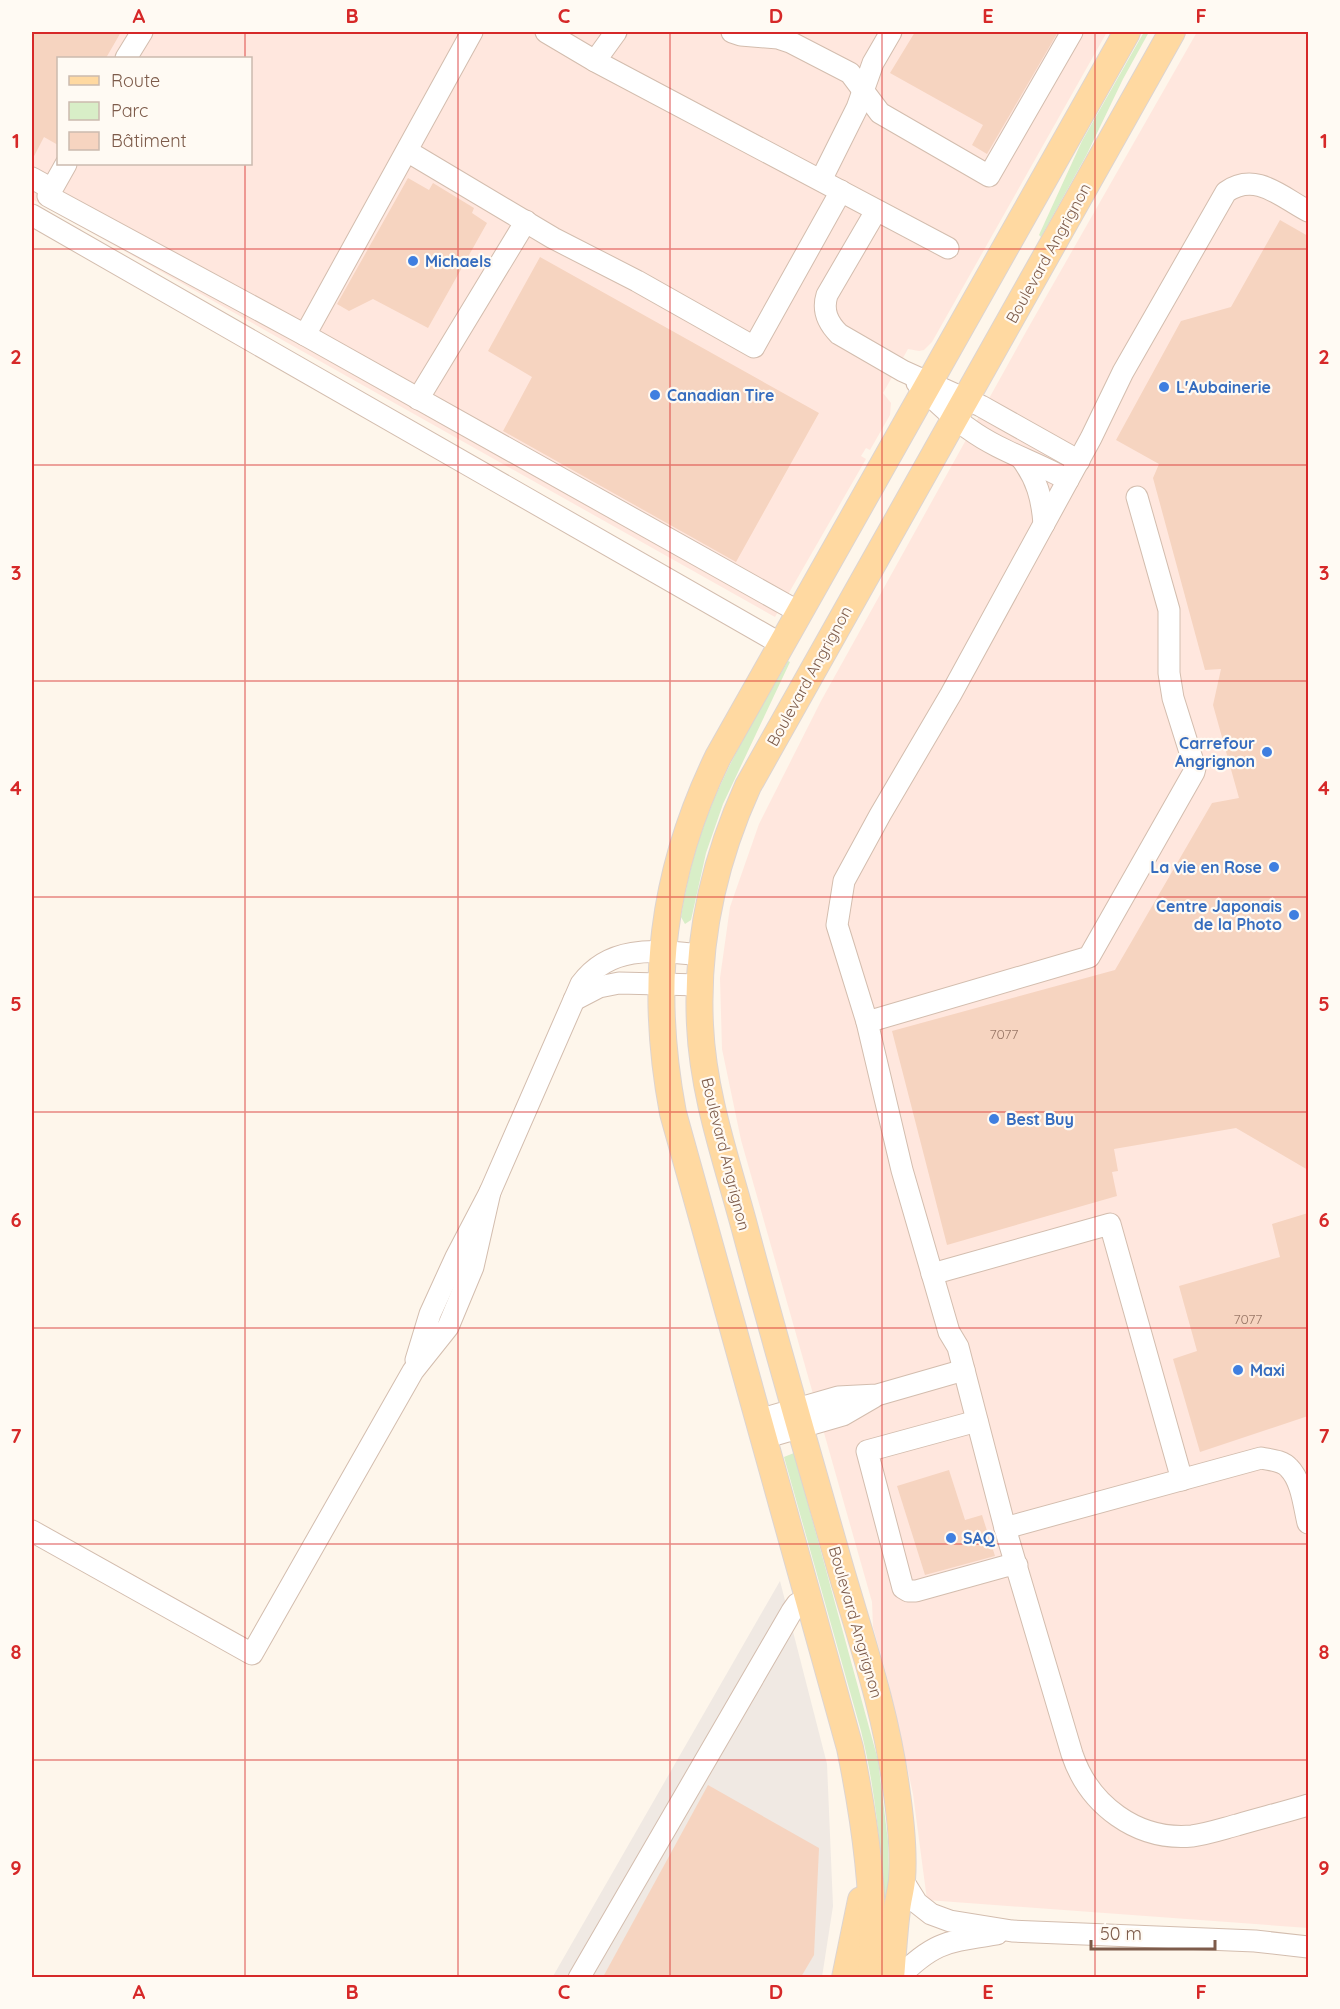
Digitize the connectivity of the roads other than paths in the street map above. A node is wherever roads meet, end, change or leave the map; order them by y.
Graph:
1 (142, 32) edge
2 (472, 32) edge
3 (546, 32) edge
4 (616, 32) edge
5 (732, 32) edge
6 (891, 32) edge
7 (1072, 32) edge
8 (1127, 32) edge
9 (1172, 32) edge
10 (127, 57) edge
11 (595, 61) junction
12 (863, 89) junction
13 (407, 151) junction
14 (65, 165) edge
15 (32, 178) edge
16 (821, 180) junction
17 (52, 189) junction
18 (841, 191) junction
19 (876, 211) junction
20 (1308, 211) edge
21 (32, 215) edge
22 (526, 221) junction
23 (948, 248) dead end
24 (304, 336) junction
25 (927, 387) junction
26 (418, 399) junction
27 (960, 408) junction
28 (1021, 458) junction
29 (1073, 471) junction
30 (1137, 497) dead end
31 (1044, 524) junction
32 (799, 612) junction
33 (781, 644) junction
34 (662, 952) junction
35 (702, 956) junction
36 (660, 983) junction
37 (700, 985) junction
38 (574, 1000) junction
39 (867, 1022) junction
40 (932, 1274) junction
41 (964, 1370) junction
42 (798, 1419) junction
43 (977, 1421) junction
44 (761, 1429) junction
45 (1182, 1480) junction
46 (1308, 1523) edge
47 (1005, 1528) junction
48 (32, 1532) edge
49 (1017, 1565) junction
50 (809, 1598) junction
51 (1308, 1805) edge
52 (868, 1870) junction
53 (902, 1879) junction
54 (1012, 1931) junction
55 (1308, 1947) edge
56 (579, 1977) edge
57 (845, 1977) edge
58 (871, 1977) edge
59 (891, 1977) edge
60 (898, 1977) edge

1 - 10 street
2 - 13 street
3 - 11 street
4 - 11 street
5 - 12 street
6 - 12 street
7 - 12 street
8 - 25 main road
9 - 27 main road, Boulevard Angrignon
11 - 16 street
12 - 16 street
13 - 22 street
13 - 24 street
14 - 17 street
15 - 17 street
16 - 18 street
17 - 24 street
18 - 19 street
18 - 22 street
19 - 23 street
19 - 25 street
20 - 29 street
21 - 33 street
22 - 26 street
24 - 26 street
25 - 27 street
25 - 32 main road
26 - 32 street
27 - 28 street
27 - 29 street
27 - 35 main road, Boulevard Angrignon
28 - 29 street
28 - 31 street
29 - 31 street
30 - 39 street
31 - 39 street
32 - 33 main road
33 - 34 main road
34 - 35 street
34 - 36 main road
34 - 38 street
35 - 37 main road, Boulevard Angrignon
36 - 37 street
36 - 38 street
36 - 44 main road
37 - 42 main road, Boulevard Angrignon
38 - 48 street
39 - 40 street
40 - 41 street
40 - 45 street
41 - 42 street
41 - 43 street
42 - 44 street
42 - 53 main road, Boulevard Angrignon
43 - 47 street
43 - 49 street
44 - 50 main road
45 - 46 street
45 - 47 street
47 - 49 street
49 - 51 street
50 - 52 main road
50 - 56 street
52 - 57 main road
52 - 58 main road
53 - 54 street
53 - 59 main road, Boulevard Angrignon
54 - 55 street
54 - 60 street

